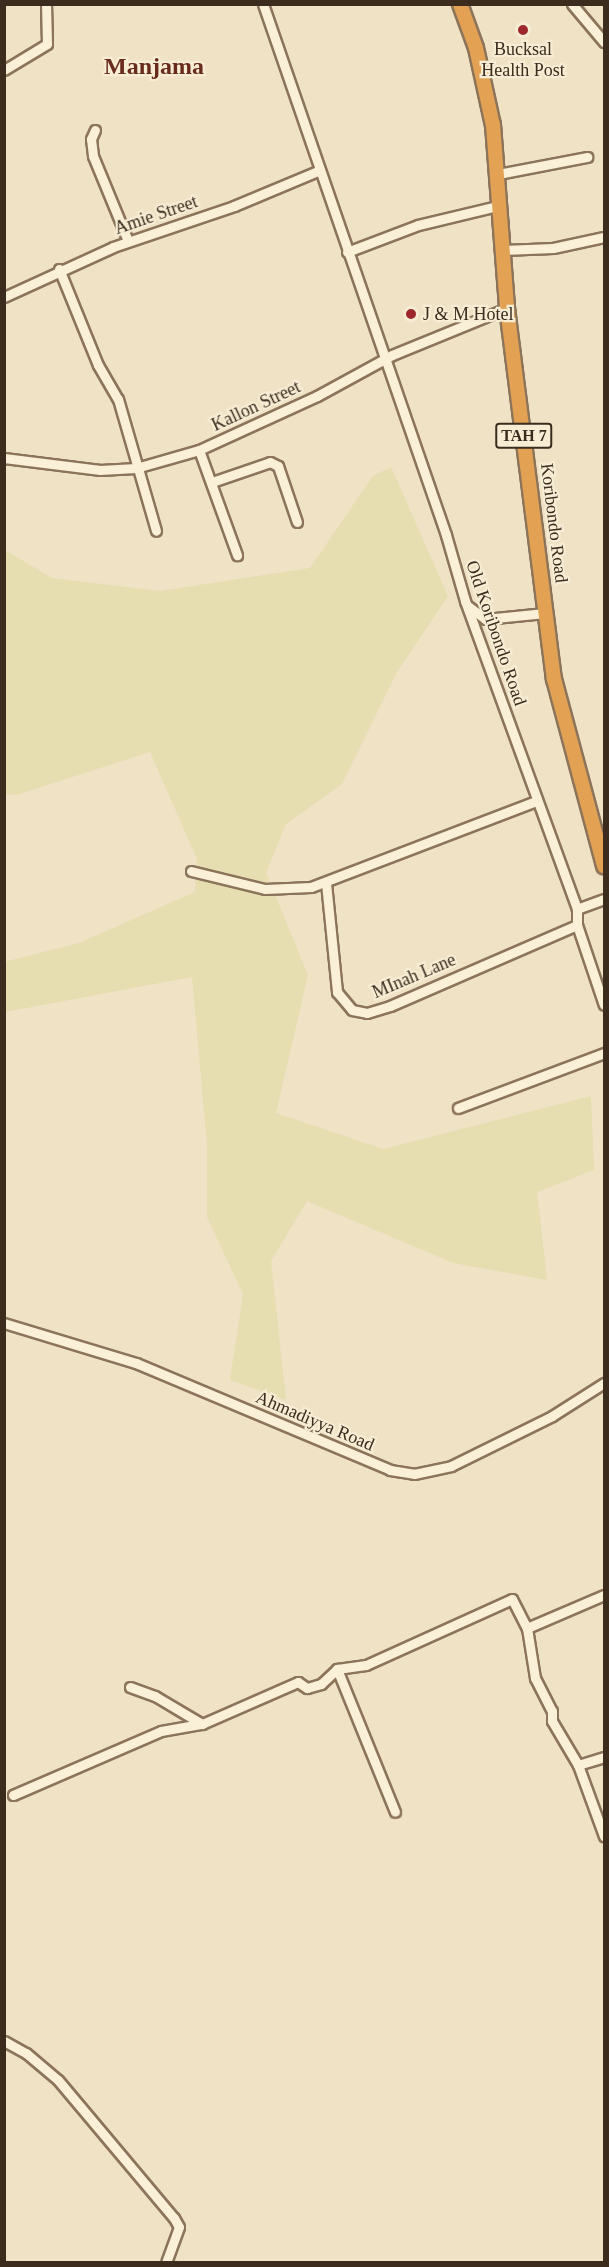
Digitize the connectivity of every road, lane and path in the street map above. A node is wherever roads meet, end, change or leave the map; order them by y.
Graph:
1 (46, 4) edge
2 (263, 4) edge
3 (460, 4) edge
4 (572, 4) edge
5 (604, 42) edge
6 (4, 70) edge
7 (95, 130) dead end
8 (587, 157) dead end
9 (320, 171) junction
10 (498, 174) junction
11 (498, 206) junction
12 (604, 237) edge
13 (128, 241) junction
14 (503, 250) junction
15 (348, 252) junction
16 (59, 269) junction
17 (4, 297) edge
18 (507, 308) junction
19 (385, 363) junction
20 (199, 450) junction
21 (4, 458) edge
22 (136, 468) junction
23 (212, 482) junction
24 (297, 522) dead end
25 (156, 531) dead end
26 (237, 555) dead end
27 (465, 601) junction
28 (545, 613) junction
29 (536, 801) junction
30 (604, 865) edge
31 (191, 871) dead end
32 (326, 883) junction
33 (604, 899) edge
34 (577, 909) junction
35 (577, 925) junction
36 (604, 1005) edge
37 (604, 1053) edge
38 (458, 1108) dead end
39 (4, 1323) edge
40 (604, 1383) edge
41 (604, 1595) edge
42 (527, 1628) junction
43 (337, 1669) junction
44 (130, 1688) dead end
45 (202, 1724) junction
46 (604, 1757) edge
47 (578, 1765) junction
48 (13, 1795) dead end
49 (395, 1812) dead end
50 (604, 1836) edge
51 (4, 2041) edge
52 (166, 2262) edge

1 - 6 street
2 - 9 street, Old Koribondo Road
3 - 10 highway, Koribondo Road / TAH 7
4 - 5 street
7 - 13 street
8 - 10 street
9 - 13 street, Amie Street
9 - 15 street, Old Koribondo Road
10 - 11 highway, Koribondo Road / TAH 7
11 - 14 highway, Koribondo Road / TAH 7
11 - 15 street
12 - 14 street
13 - 16 street, Amie Street
14 - 18 highway, Koribondo Road / TAH 7
15 - 19 street, Old Koribondo Road
16 - 17 street, Amie Street
16 - 22 street
18 - 19 street, Kallon Street
18 - 28 highway, Koribondo Road / TAH 7
19 - 20 street, Kallon Street
19 - 27 street, Old Koribondo Road
20 - 22 street, Kallon Street
20 - 23 street
21 - 22 street, Kallon Street
22 - 25 street
23 - 24 street
23 - 26 street
27 - 28 street
27 - 29 street, Old Koribondo Road
28 - 30 highway, Koribondo Road / TAH 7
29 - 32 street
29 - 34 street, Old Koribondo Road
31 - 32 street
32 - 35 street, MInah Lane
33 - 34 street
34 - 35 street, Old Koribondo Road
35 - 36 street, Old Koribondo Road
37 - 38 street
39 - 40 street, Ahmadiyya Road
41 - 42 street
42 - 43 street
42 - 47 street
43 - 45 street
43 - 49 street
44 - 45 street
45 - 48 street
46 - 47 street
47 - 50 street
51 - 52 street

